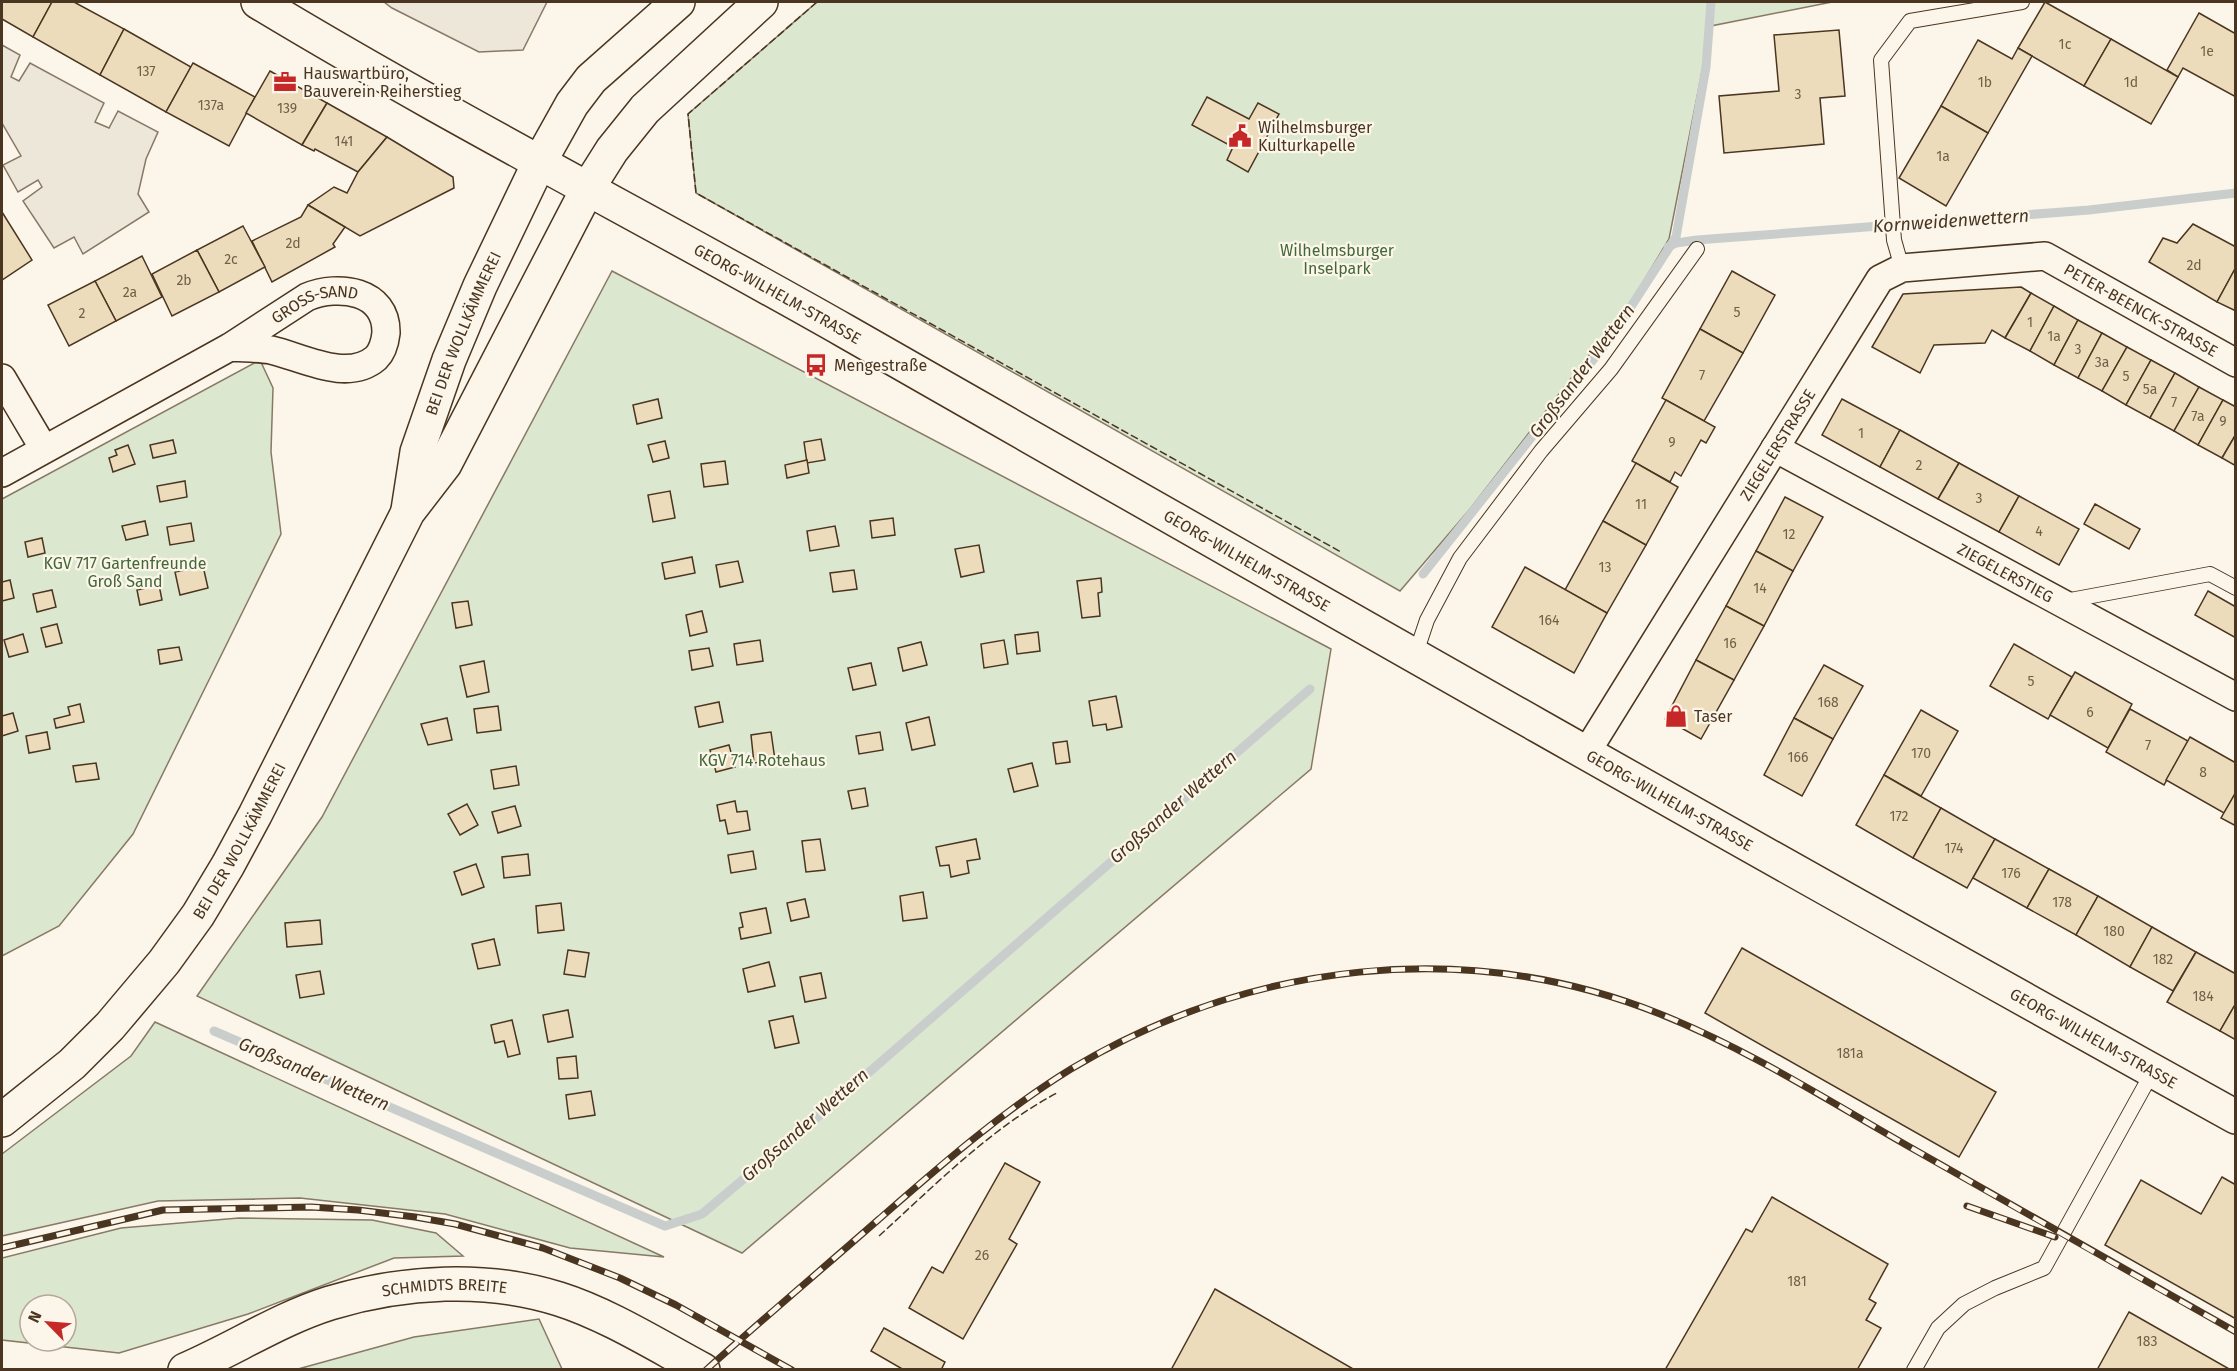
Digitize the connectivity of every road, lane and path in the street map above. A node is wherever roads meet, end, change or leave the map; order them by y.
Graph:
1 (258, 2) edge
2 (678, 2) edge
3 (761, 2) edge
4 (2022, 2) edge
5 (539, 163) junction
6 (588, 188) junction
7 (1696, 249) dead end
8 (2045, 256) joint
9 (1902, 268) junction
10 (230, 347) junction
11 (2235, 363) edge
12 (2, 378) edge
13 (1775, 448) junction
14 (44, 450) junction
15 (2, 473) edge
16 (408, 512) junction
17 (2235, 588) edge
18 (2060, 602) junction
19 (1415, 656) junction
20 (2235, 697) edge
21 (1586, 753) junction
22 (2153, 1071) junction
23 (2235, 1117) edge
24 (2, 1120) edge
25 (185, 1370) edge
26 (702, 1370) edge
27 (1914, 1370) edge

1 - 5 main road, GEORG-WILHELM-STRASSE
2 - 5 main road
3 - 6 main road
4 - 9 lane
5 - 6 main road, GEORG-WILHELM-STRASSE
5 - 16 main road, BEI DER WOLLKÄMMEREI
6 - 16 main road, BEI DER WOLLKÄMMEREI
6 - 19 main road, GEORG-WILHELM-STRASSE
7 - 19 lane
8 - 9 street, ZIEGELERSTRASSE
8 - 11 street, PETER-BEENCK-STRASSE
9 - 13 street, ZIEGELERSTRASSE
10 - 10 street, GROSS-SAND
10 - 14 street, GROSS-SAND
12 - 14 street
13 - 18 street, ZIEGELERSTIEG
13 - 21 street, ZIEGELERSTRASSE
14 - 15 street, GROSS-SAND
16 - 24 main road, BEI DER WOLLKÄMMEREI
17 - 18 lane
18 - 20 street, ZIEGELERSTIEG
19 - 21 main road, GEORG-WILHELM-STRASSE
21 - 22 main road, GEORG-WILHELM-STRASSE
22 - 23 main road, GEORG-WILHELM-STRASSE
22 - 27 lane
25 - 26 main road, SCHMIDTS BREITE

